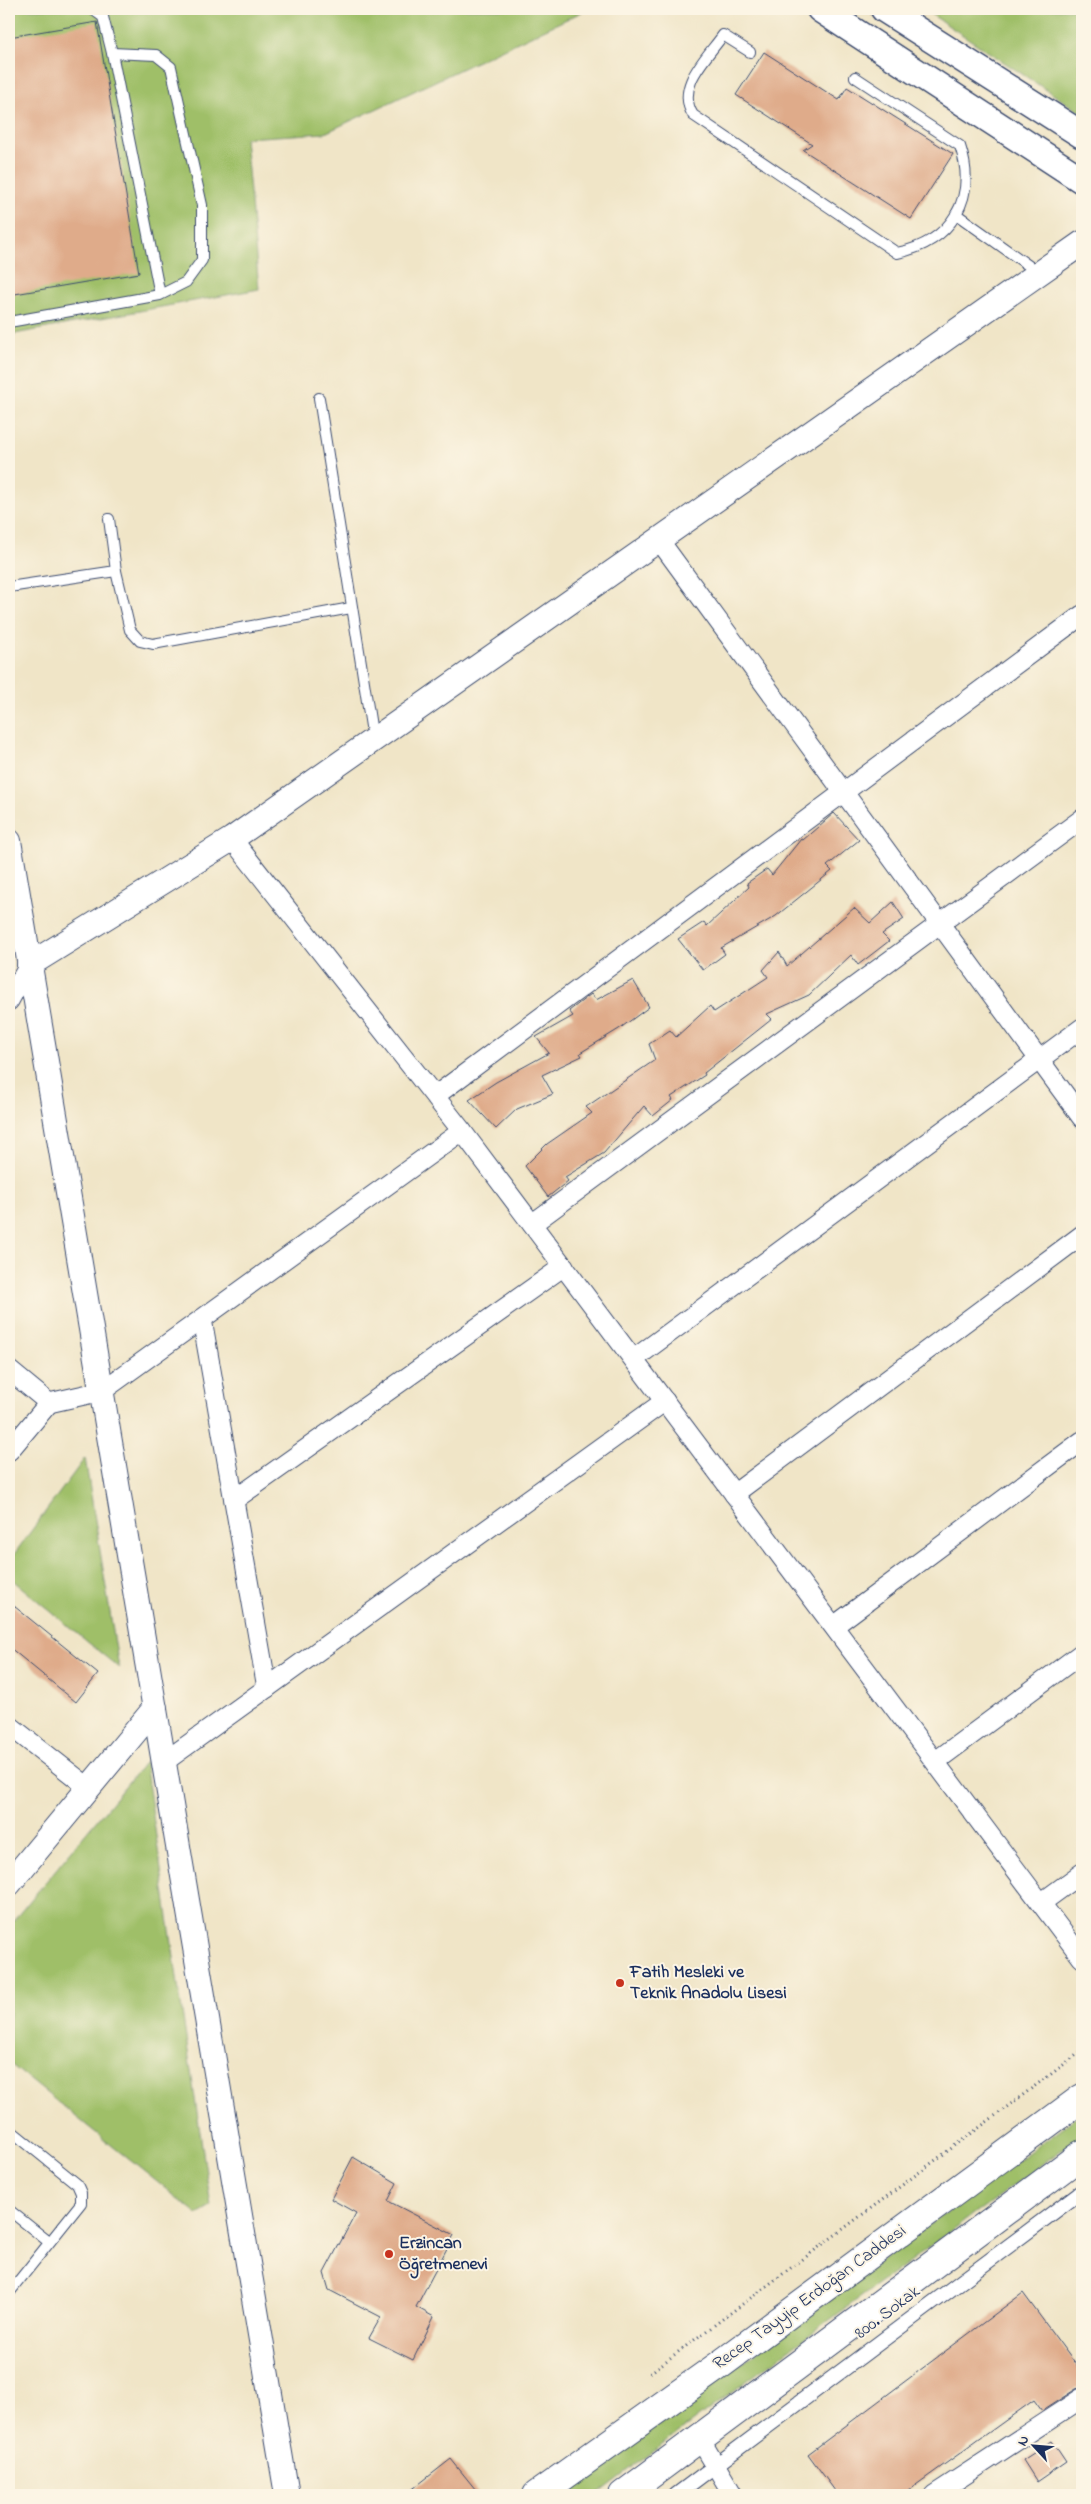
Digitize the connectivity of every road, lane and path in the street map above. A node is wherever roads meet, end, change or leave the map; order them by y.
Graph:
1 (92, 9) edge
2 (820, 9) edge
3 (884, 9) edge
4 (750, 52) dead end
5 (112, 53) junction
6 (855, 77) dead end
7 (1082, 135) edge
8 (1082, 180) edge
9 (956, 214) junction
10 (1082, 243) edge
11 (1039, 273) junction
12 (160, 295) junction
13 (9, 322) edge
14 (319, 398) dead end
15 (109, 519) dead end
16 (659, 540) junction
17 (116, 571) junction
18 (9, 587) edge
19 (351, 608) junction
20 (1082, 615) edge
21 (374, 740) junction
22 (843, 791) junction
23 (1082, 819) edge
24 (232, 839) junction
25 (9, 841) edge
26 (940, 924) junction
27 (29, 965) junction
28 (9, 1001) edge
29 (1082, 1028) edge
30 (1039, 1059) junction
31 (435, 1096) junction
32 (1082, 1118) edge
33 (462, 1130) junction
34 (532, 1224) junction
35 (1082, 1235) edge
36 (564, 1266) junction
37 (202, 1318) junction
38 (634, 1359) junction
39 (9, 1370) edge
40 (102, 1391) junction
41 (665, 1401) junction
42 (49, 1403) junction
43 (1082, 1441) edge
44 (9, 1451) edge
45 (734, 1494) junction
46 (234, 1500) junction
47 (834, 1626) junction
48 (1082, 1653) edge
49 (267, 1688) junction
50 (155, 1708) junction
51 (9, 1725) edge
52 (164, 1762) junction
53 (936, 1762) junction
54 (89, 1788) junction
55 (1082, 1873) edge
56 (9, 1884) edge
57 (1042, 1903) junction
58 (1082, 1958) edge
59 (1082, 2051) edge
60 (1082, 2098) edge
61 (9, 2128) edge
62 (1082, 2154) edge
63 (1082, 2191) edge
64 (9, 2210) edge
65 (49, 2242) junction
66 (9, 2293) edge
67 (650, 2373) dead end
68 (1082, 2398) edge
69 (700, 2438) junction
70 (716, 2466) junction
71 (287, 2495) edge
72 (536, 2495) edge
73 (623, 2495) edge
74 (676, 2495) edge
75 (733, 2495) edge
76 (934, 2495) edge

1 - 5 lane
2 - 8 main road
3 - 7 main road
4 - 9 lane
5 - 12 lane
5 - 12 lane
6 - 9 lane
9 - 11 lane
10 - 11 street
11 - 16 street
12 - 13 lane
14 - 19 lane
15 - 17 lane
16 - 21 street
16 - 22 street
17 - 18 lane
17 - 19 lane
19 - 21 lane
20 - 22 street
21 - 24 street
22 - 26 street
22 - 31 street
23 - 26 street
24 - 27 street
24 - 31 street
25 - 27 street
26 - 30 street
26 - 34 street
27 - 28 street
27 - 40 street
29 - 30 street
30 - 32 street
30 - 38 street
31 - 33 street
33 - 34 street
33 - 37 street
34 - 36 street
35 - 45 street
36 - 38 street
36 - 46 street
37 - 40 street
37 - 46 street
38 - 41 street
39 - 42 street
40 - 42 street
40 - 50 street
41 - 45 street
41 - 49 street
42 - 44 street
43 - 47 street
45 - 47 street
46 - 49 street
47 - 53 street
48 - 53 street
49 - 52 street
50 - 52 street
50 - 54 street
51 - 54 street
52 - 71 street
53 - 57 street
54 - 56 street
55 - 57 street
57 - 58 street
59 - 67 path
60 - 72 main road, Recep Tayyip Erdoğan Caddesi
61 - 65 lane
62 - 69 main road
63 - 70 street, 800. Sokak
64 - 65 lane
65 - 66 lane
68 - 76 street
69 - 70 street
69 - 73 main road
70 - 74 street, 800. Sokak
70 - 75 street

